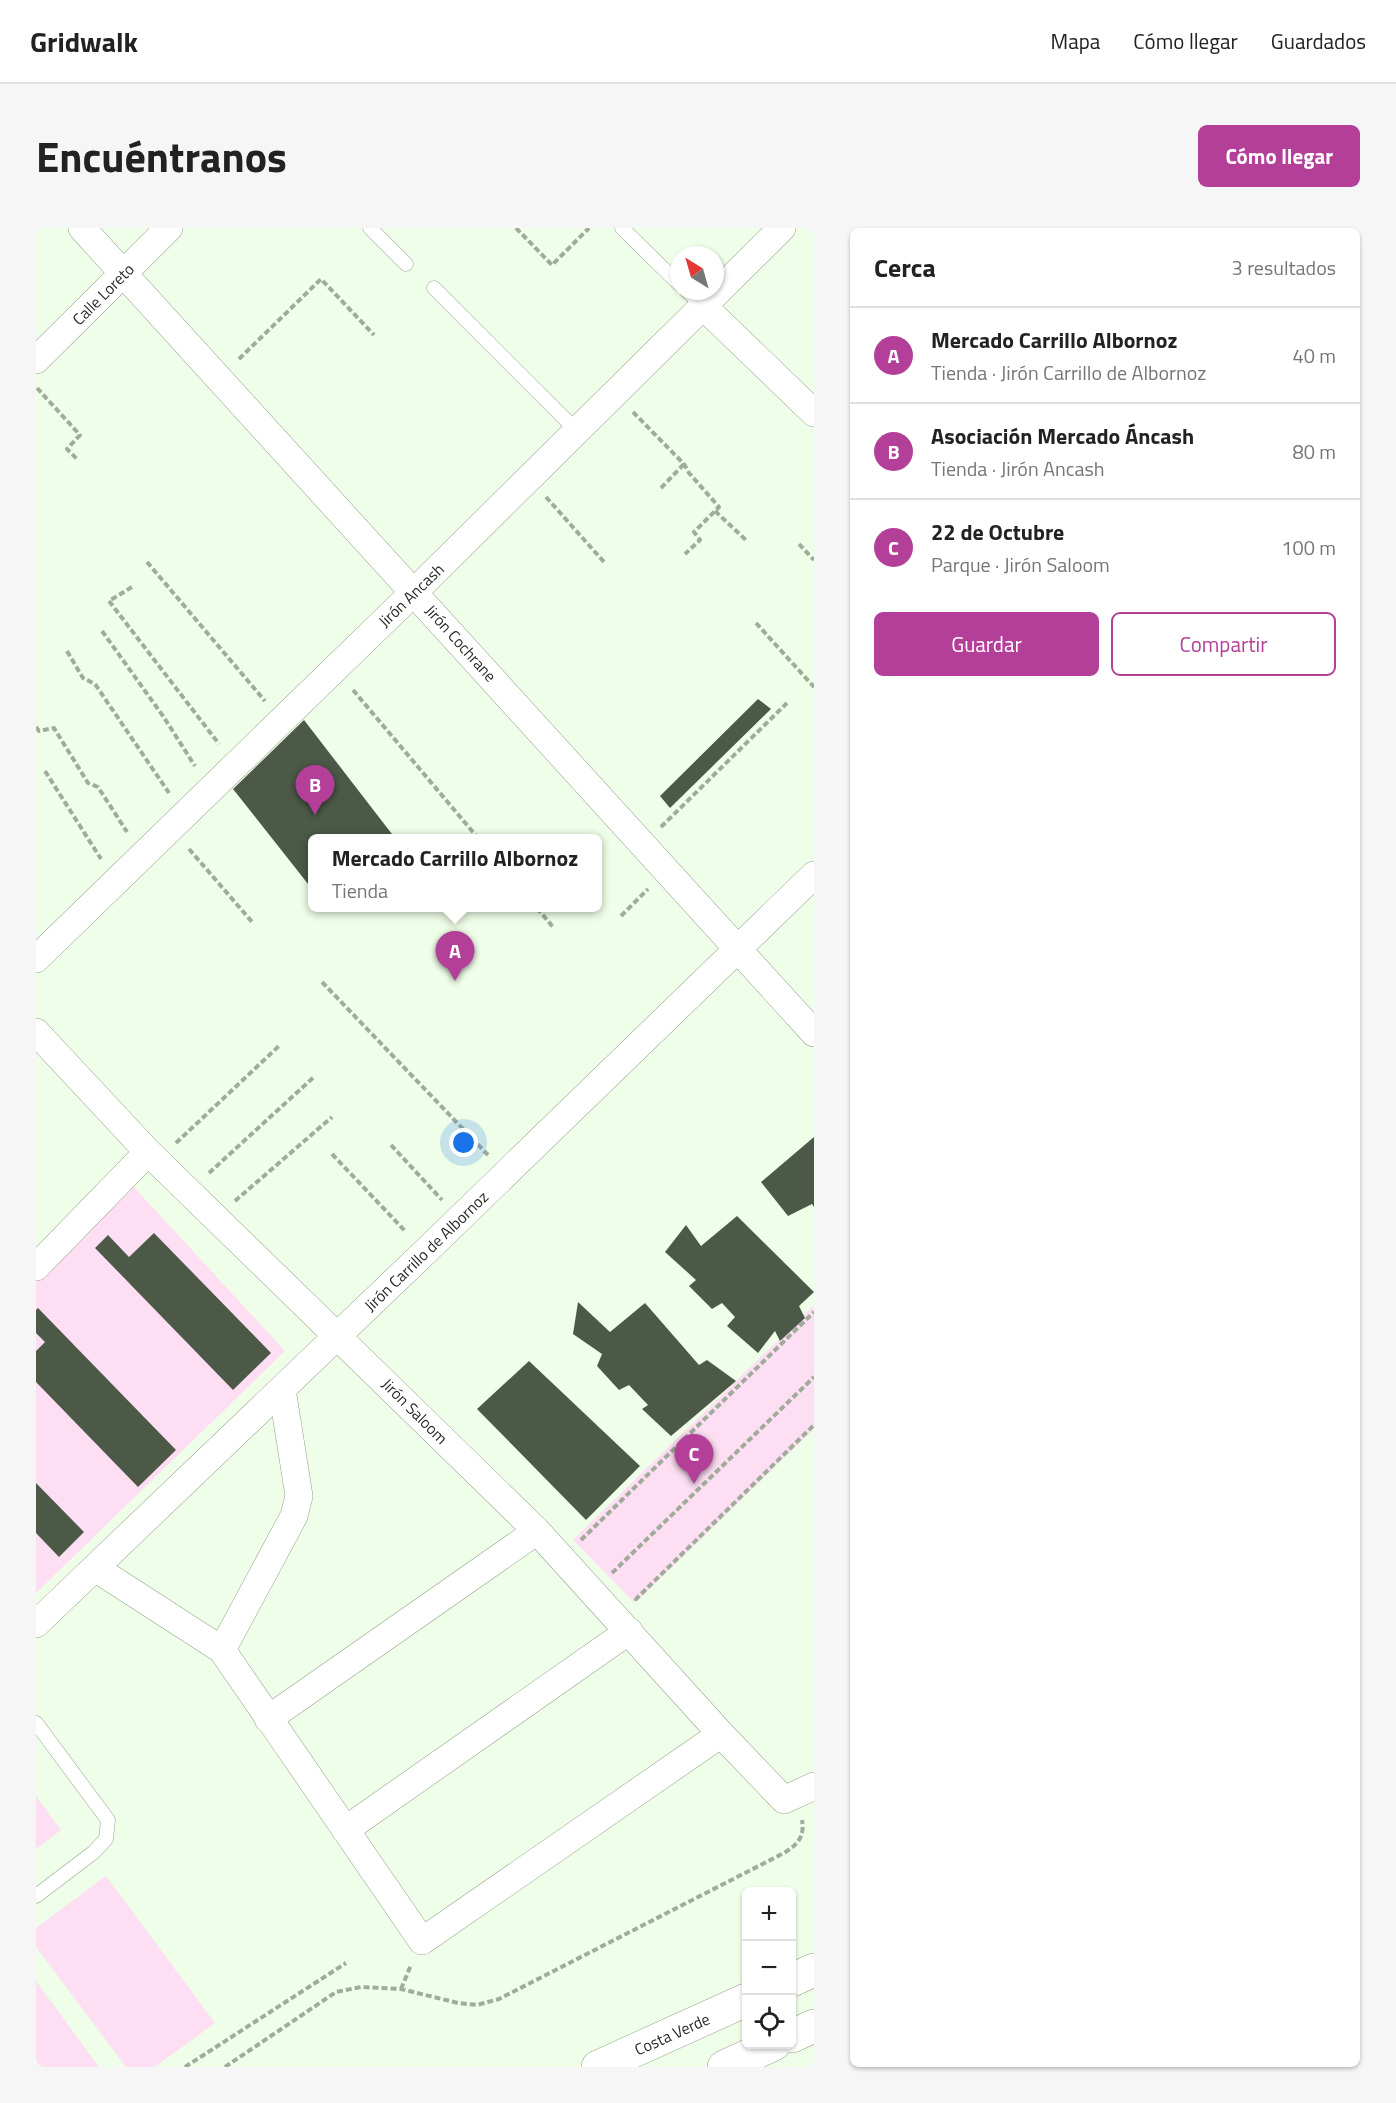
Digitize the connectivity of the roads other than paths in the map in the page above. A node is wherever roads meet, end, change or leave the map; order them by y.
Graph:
1 (82, 228) edge
2 (170, 228) edge
3 (370, 228) edge
4 (622, 228) edge
5 (782, 228) edge
6 (406, 264) dead end
7 (123, 273) junction
8 (670, 275) edge
9 (724, 275) edge
10 (434, 288) dead end
11 (694, 300) edge
12 (696, 300) edge
13 (36, 360) edge
14 (811, 404) edge
15 (577, 431) junction
16 (414, 592) junction
17 (814, 875) edge
18 (738, 949) junction
19 (36, 959) edge
20 (36, 1032) edge
21 (814, 1033) edge
22 (152, 1156) junction
23 (36, 1267) edge
24 (336, 1337) junction
25 (282, 1389) junction
26 (537, 1531) junction
27 (95, 1568) junction
28 (36, 1624) edge
29 (629, 1631) junction
30 (222, 1650) junction
31 (268, 1719) junction
32 (36, 1723) edge
33 (721, 1734) junction
34 (814, 1786) edge
35 (345, 1830) junction
36 (36, 1896) edge
37 (814, 1970) edge
38 (796, 1978) edge
39 (742, 2002) edge
40 (814, 2026) edge
41 (796, 2034) edge
42 (763, 2049) edge
43 (598, 2067) edge
44 (724, 2067) edge

1 - 7 street, Jirón Cochrane
2 - 7 street, Calle Loreto
3 - 6 lane
4 - 8 lane
5 - 9 street, Jirón Ancash
7 - 13 street, Calle Loreto
7 - 16 street, Jirón Cochrane
10 - 15 lane
11 - 15 street, Jirón Ancash
12 - 14 street
15 - 16 street, Jirón Ancash
16 - 18 street, Jirón Cochrane
16 - 19 street, Jirón Ancash
17 - 18 street, Jirón Carrillo de Albornoz
18 - 21 street, Jirón Cochrane
18 - 24 street, Jirón Carrillo de Albornoz
20 - 22 street, Jirón Saloom
22 - 23 street
22 - 24 street, Jirón Saloom
24 - 25 street, Jirón Carrillo de Albornoz
24 - 26 street, Jirón Saloom
25 - 27 street, Jirón Carrillo de Albornoz
25 - 30 street
26 - 29 street, Jirón Saloom
26 - 31 street
27 - 28 street, Jirón Carrillo de Albornoz
27 - 30 street
29 - 33 street, Jirón Saloom
29 - 35 street
30 - 31 street
31 - 35 street
32 - 36 lane
33 - 34 street, Jirón Saloom
33 - 35 street
37 - 38 highway
39 - 43 highway, Costa Verde
40 - 41 highway
42 - 44 highway

